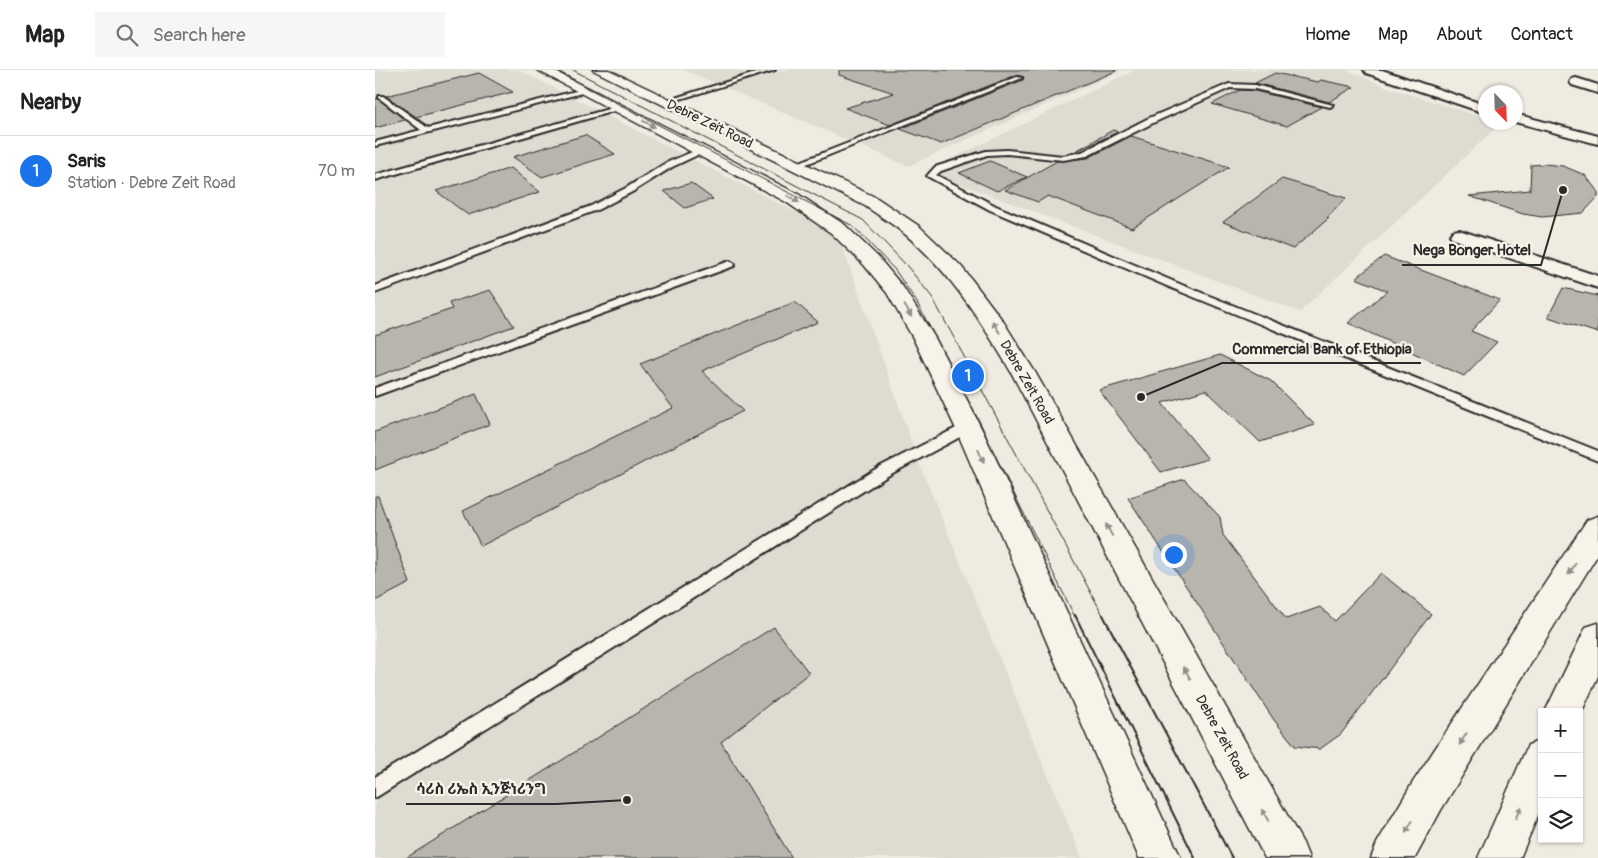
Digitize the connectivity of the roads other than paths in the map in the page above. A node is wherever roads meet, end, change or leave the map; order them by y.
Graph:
1 (543, 70) edge
2 (601, 70) edge
3 (772, 70) edge
4 (1370, 70) edge
5 (1019, 78) dead end
6 (1576, 82) dead end
7 (1598, 89) edge
8 (584, 91) junction
9 (381, 97) dead end
10 (665, 102) junction
11 (1330, 105) dead end
12 (1478, 107) edge
13 (619, 108) junction
14 (1523, 120) edge
15 (427, 131) junction
16 (1598, 140) edge
17 (375, 144) edge
18 (702, 151) junction
19 (796, 165) junction
20 (375, 178) edge
21 (1459, 235) dead end
22 (730, 264) dead end
23 (1598, 282) edge
24 (375, 290) edge
25 (375, 392) edge
26 (968, 427) junction
27 (1598, 456) edge
28 (1598, 528) edge
29 (1593, 660) edge
30 (1565, 708) edge
31 (1538, 768) edge
32 (375, 788) edge
33 (1160, 858) edge
34 (1288, 858) edge
35 (1392, 858) edge
36 (1499, 858) edge

1 - 8 main road, Debre Zeit Road
2 - 10 main road, Debre Zeit Road
3 - 10 lane
4 - 12 street
5 - 19 lane
6 - 7 street
8 - 13 main road, Debre Zeit Road
8 - 15 lane
9 - 15 lane
10 - 19 main road, Debre Zeit Road
11 - 27 lane
13 -> 18 main road, Debre Zeit Road
13 - 20 lane
14 - 16 street
15 - 17 lane
18 - 24 lane
18 -> 26 main road, Debre Zeit Road
34 -> 19 main road, Debre Zeit Road
21 - 23 street
22 - 25 lane
26 - 32 lane
26 -> 33 main road, Debre Zeit Road
28 -> 35 main road
29 - 30 main road
36 -> 31 main road

